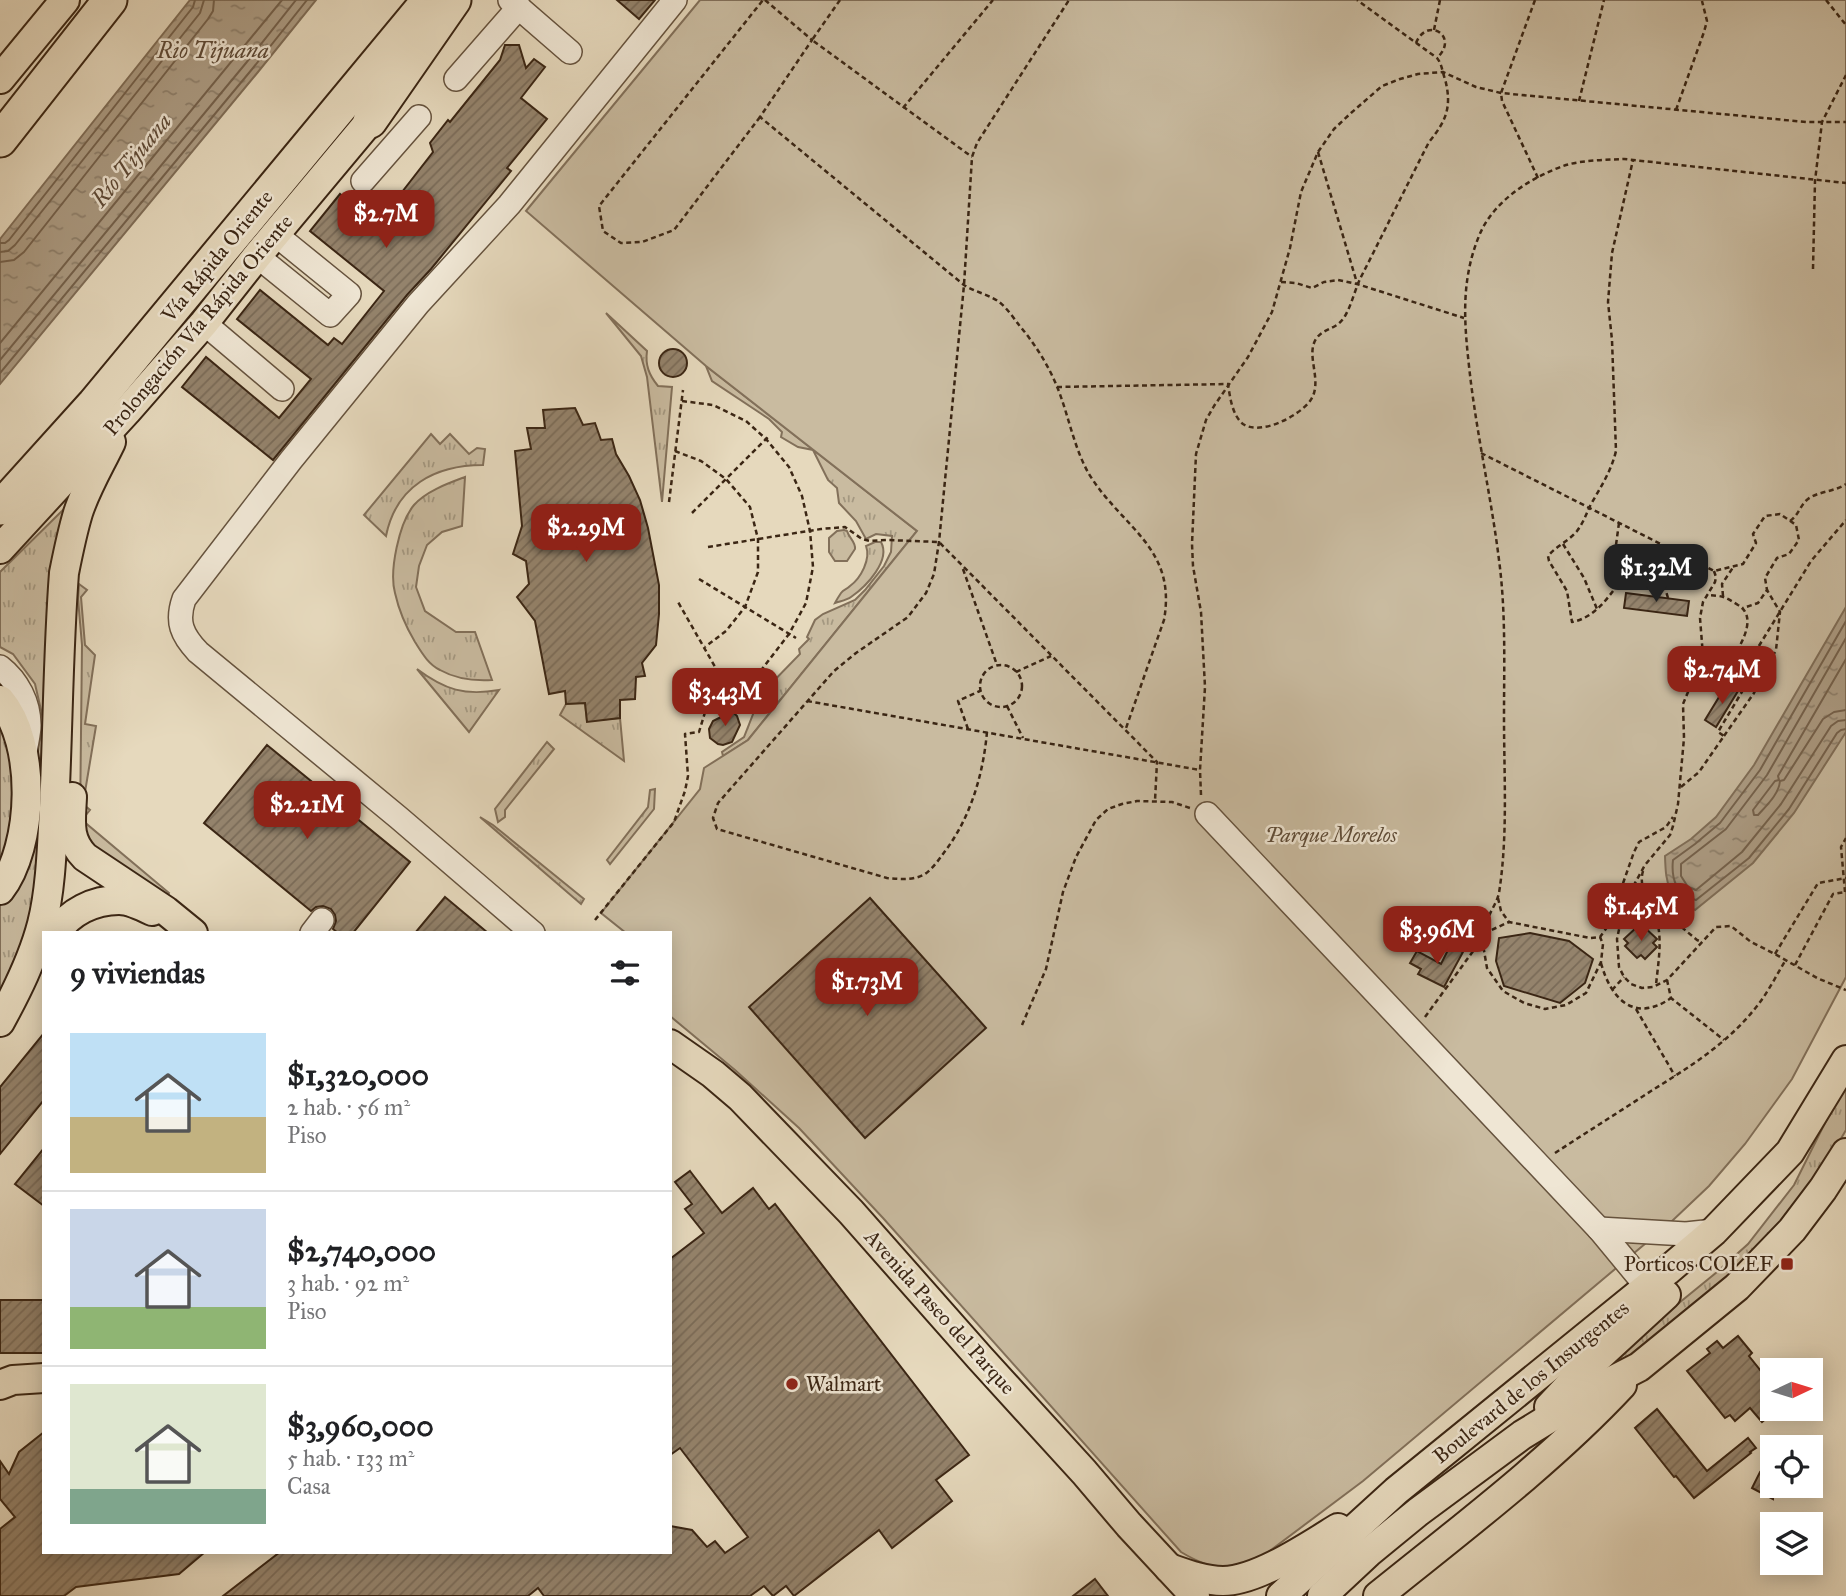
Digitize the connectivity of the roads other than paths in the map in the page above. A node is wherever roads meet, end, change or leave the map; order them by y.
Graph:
1 (65, 0) edge
2 (93, 0) edge
3 (110, 0) edge
4 (429, 0) edge
5 (454, 0) edge
6 (471, 0) edge
7 (676, 0) edge
8 (515, 4) edge
9 (570, 52) dead end
10 (0, 79) edge
11 (456, 79) dead end
12 (24, 108) junction
13 (419, 117) dead end
14 (365, 126) junction
15 (0, 140) edge
16 (387, 152) junction
17 (363, 181) dead end
18 (275, 234) junction
19 (257, 256) junction
20 (204, 323) junction
21 (282, 389) dead end
22 (127, 411) junction
23 (0, 508) edge
24 (0, 549) edge
25 (62, 601) junction
26 (0, 667) edge
27 (0, 700) edge
28 (24, 757) junction
29 (1207, 814) road end
30 (0, 890) edge
31 (57, 931) edge
32 (178, 931) edge
33 (191, 931) edge
34 (531, 931) edge
35 (42, 963) edge
36 (0, 1022) edge
37 (0, 1042) edge
38 (672, 1045) edge
39 (1846, 1060) edge
40 (1790, 1152) junction
41 (1846, 1153) edge
42 (1599, 1229) junction
43 (1714, 1231) junction
44 (1647, 1287) junction
45 (1639, 1367) junction
46 (42, 1378) edge
47 (4, 1380) edge
48 (1590, 1381) junction
49 (1522, 1435) junction
50 (1396, 1491) junction
51 (1168, 1568) junction
52 (1177, 1596) edge
53 (1195, 1596) edge
54 (1281, 1596) edge
55 (1322, 1596) edge
56 (1349, 1596) edge
57 (1378, 1596) edge

1 - 10 main road
2 - 12 highway
3 - 12 highway
4 - 23 highway, Vía Rápida Oriente
5 - 14 highway
6 - 14 main road, Prolongación Vía Rápida Oriente
7 - 34 lane
8 - 9 lane
8 - 11 lane
12 - 15 highway
13 - 16 lane
14 - 16 lane
14 - 18 main road, Prolongación Vía Rápida Oriente
16 - 17 lane
18 - 19 main road, Prolongación Vía Rápida Oriente
18 - 19 lane
19 - 20 main road, Prolongación Vía Rápida Oriente
20 - 21 lane
20 - 22 main road, Prolongación Vía Rápida Oriente
22 - 24 main road, Prolongación Vía Rápida Oriente
22 - 25 main road
25 - 33 main road
25 - 36 main road
26 - 28 lane
27 - 28 main road
28 - 30 main road
29 - 42 lane
31 - 32 main road
35 - 37 main road
38 - 51 main road, Avenida Paseo del Parque
39 - 40 main road, Boulevard de los Insurgentes
40 - 43 main road, Boulevard de los Insurgentes
40 - 48 main road
41 - 45 main road
42 - 43 lane
42 - 44 lane
43 - 44 main road, Boulevard de los Insurgentes
44 - 50 main road, Boulevard de los Insurgentes
45 - 48 main road
45 - 57 main road
46 - 47 main road
48 - 49 main road
49 - 55 main road, Boulevard de los Insurgentes
49 - 56 main road
50 - 51 main road
50 - 54 main road, Boulevard de los Insurgentes
51 - 52 main road
51 - 53 main road, Avenida Paseo del Parque

